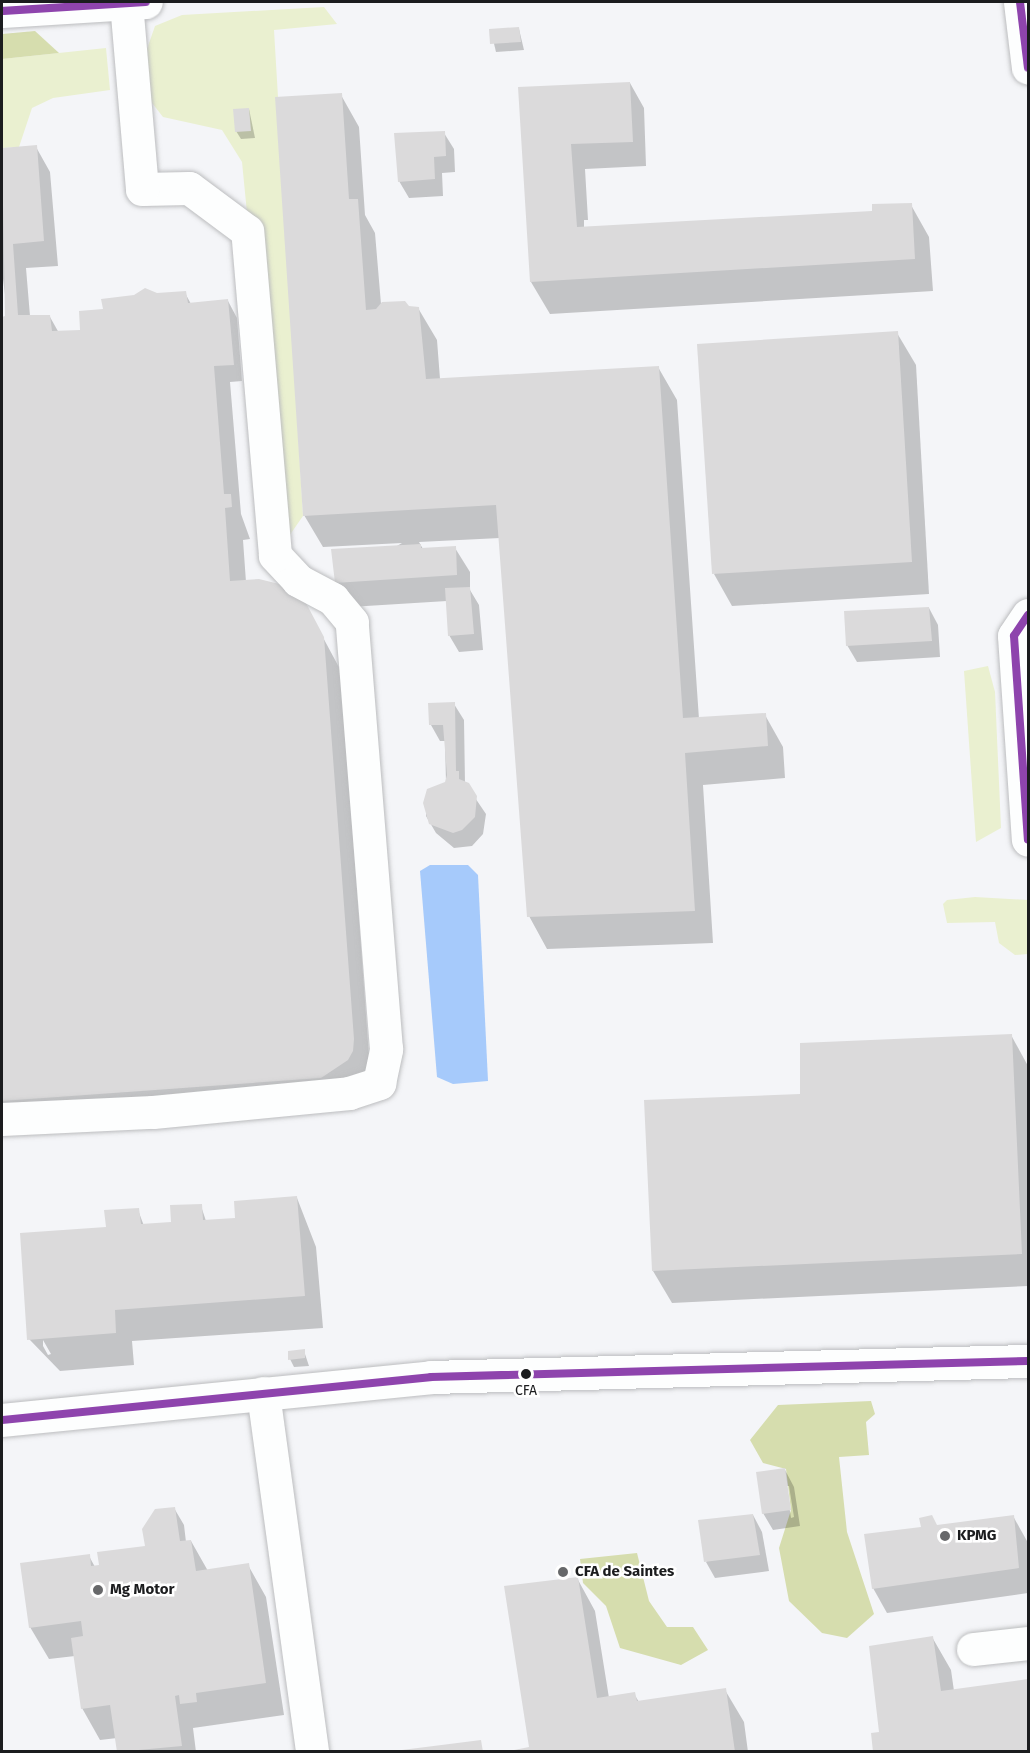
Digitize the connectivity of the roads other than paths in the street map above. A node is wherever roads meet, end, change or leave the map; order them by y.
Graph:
1 (136, 2) edge
2 (1020, 2) edge
3 (2, 11) edge
4 (1029, 68) edge
5 (1029, 615) edge
6 (1029, 840) edge
7 (2, 1119) edge
8 (1029, 1361) edge
9 (263, 1393) junction
10 (2, 1420) edge
11 (1029, 1643) edge
12 (973, 1649) dead end
13 (312, 1752) edge

1 - 3 street
1 - 7 street
2 - 4 street
5 - 6 street
8 - 9 street
9 - 10 street
9 - 13 street
11 - 12 street

